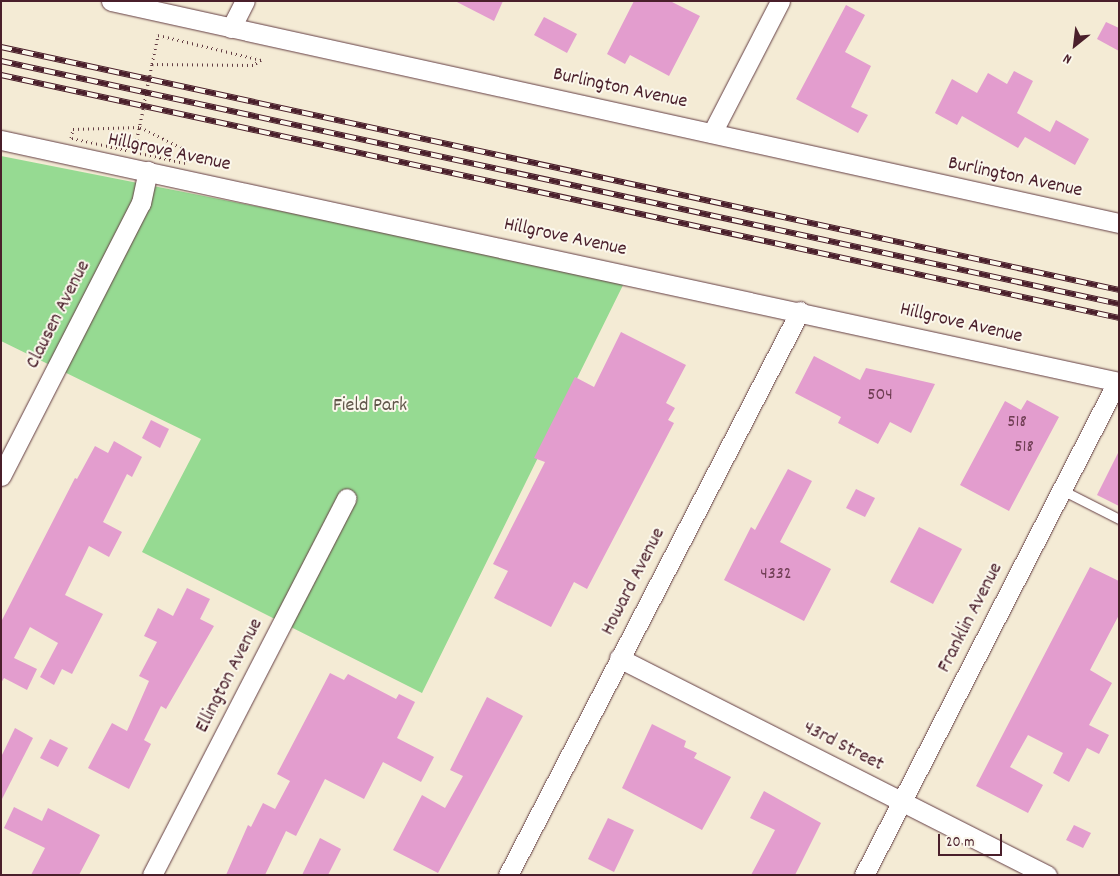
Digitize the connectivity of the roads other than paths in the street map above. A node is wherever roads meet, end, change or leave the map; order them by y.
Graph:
1 (111, 1) edge
2 (244, 1) edge
3 (780, 1) edge
4 (231, 28) junction
5 (712, 132) junction
6 (1, 140) edge
7 (148, 171) junction
8 (1119, 223) edge
9 (800, 311) junction
10 (1118, 382) edge
11 (1, 476) edge
12 (1062, 490) junction
13 (348, 498) dead end
14 (1119, 519) edge
15 (620, 658) junction
16 (902, 802) junction
17 (152, 875) edge
18 (508, 875) edge
19 (864, 875) edge
20 (1047, 875) edge

1 - 4 street, Burlington Avenue
2 - 4 street
3 - 5 street
4 - 5 street, Burlington Avenue
5 - 8 street, Burlington Avenue
6 - 7 street, Hillgrove Avenue
7 - 9 street, Hillgrove Avenue
7 - 11 street, Clausen Avenue
9 - 10 street, Hillgrove Avenue
9 - 15 street, Howard Avenue
10 - 12 street, Franklin Avenue
12 - 14 lane
12 - 16 street, Franklin Avenue
13 - 17 street, Ellington Avenue
15 - 16 street, 43rd Street
15 - 18 street, Howard Avenue
16 - 19 street, Franklin Avenue
16 - 20 street, 43rd Street

